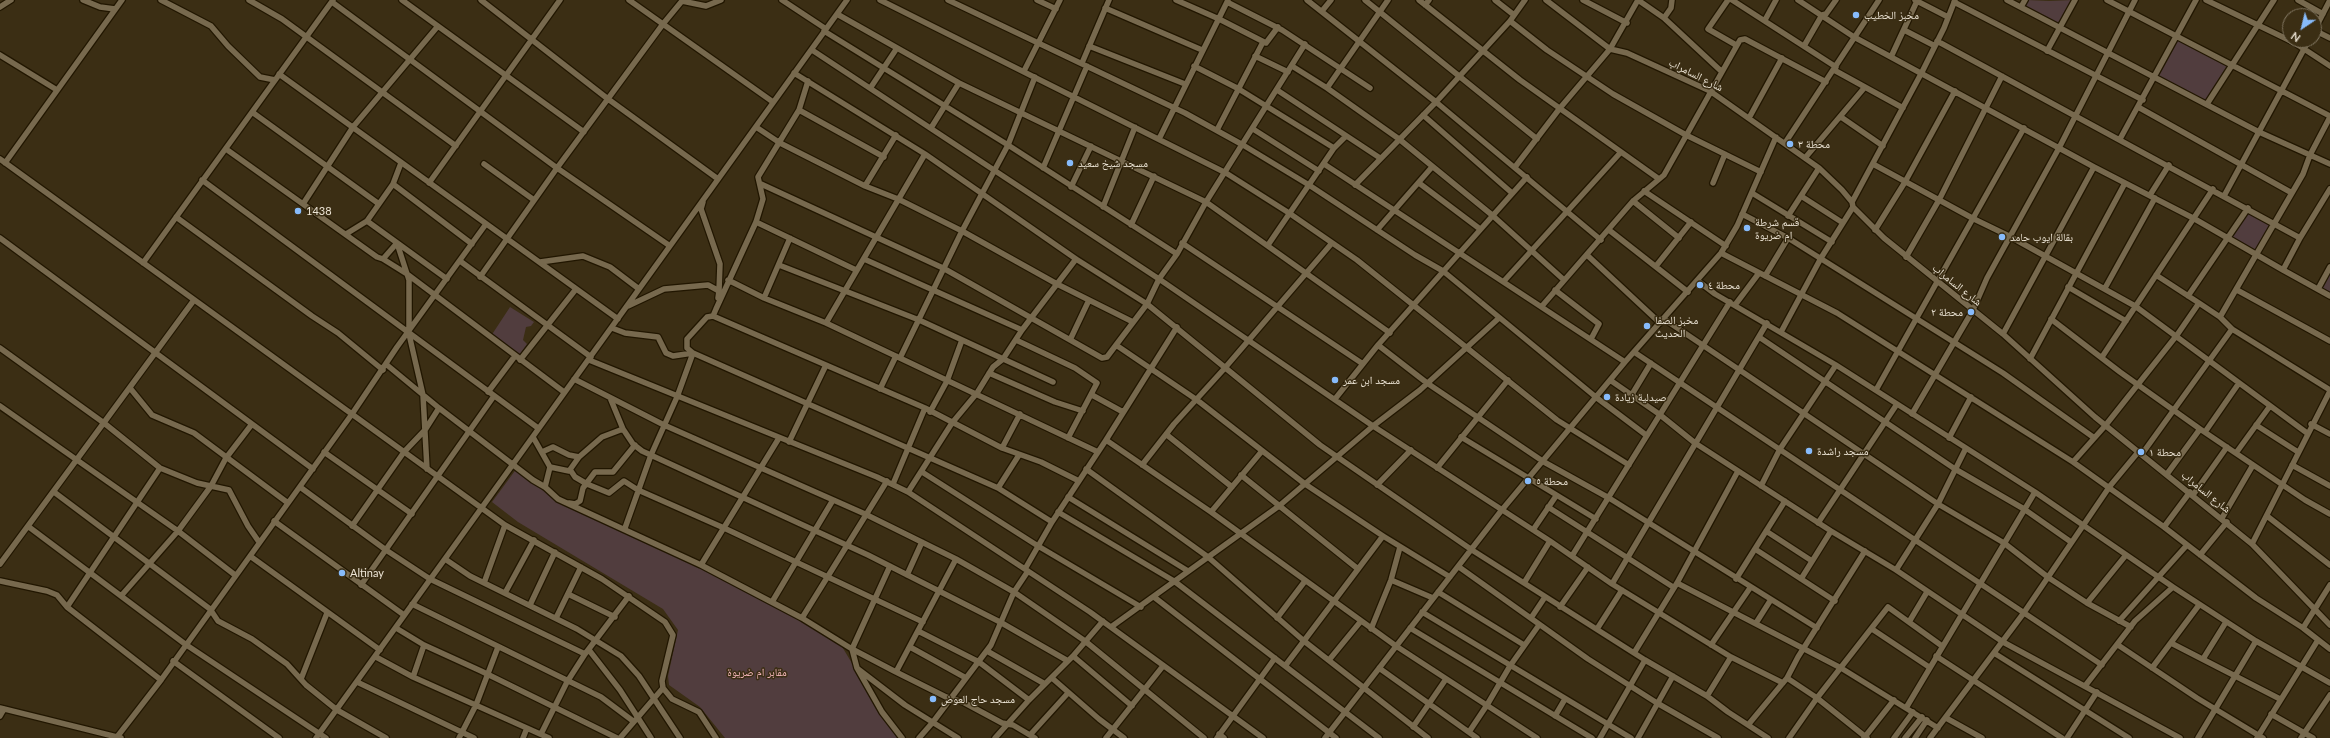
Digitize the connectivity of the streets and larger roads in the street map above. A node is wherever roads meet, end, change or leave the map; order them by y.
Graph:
1 (11, 0) edge
2 (83, 0) edge
3 (122, 0) edge
4 (161, 0) edge
5 (248, 0) edge
6 (402, 0) edge
7 (481, 0) edge
8 (560, 0) edge
9 (629, 0) edge
10 (721, 0) edge
11 (782, 0) edge
12 (847, 0) edge
13 (880, 0) edge
14 (948, 0) edge
15 (1037, 0) edge
16 (1060, 0) edge
17 (1108, 0) edge
18 (1176, 0) edge
19 (1307, 0) edge
20 (1331, 0) edge
21 (1365, 0) edge
22 (1388, 0) edge
23 (1419, 0) edge
24 (1495, 0) edge
25 (1525, 0) edge
26 (1584, 0) edge
27 (1672, 0) edge
28 (1728, 0) edge
29 (1732, 0) edge
30 (1776, 0) edge
31 (1798, 0) edge
32 (1836, 0) edge
33 (1879, 0) edge
34 (2007, 0) edge
35 (2025, 0) edge
36 (2075, 0) edge
37 (2107, 0) edge
38 (2135, 0) edge
39 (2196, 0) edge
40 (2206, 0) edge
41 (2274, 0) edge
42 (2298, 0) edge
43 (2330, 0) edge
44 (332, 1) edge
45 (1228, 1) edge
46 (1548, 1) edge
47 (1916, 1) edge
48 (1954, 1) edge
49 (1427, 2) edge
50 (0, 7) edge
51 (2020, 7) junction
52 (1105, 8) junction
53 (116, 9) junction
54 (1056, 9) junction
55 (1322, 11) junction
56 (1379, 11) junction
57 (2128, 11) junction
58 (837, 14) junction
59 (2323, 14) joint
60 (1514, 15) junction
61 (1822, 15) junction
62 (1948, 17) junction
63 (1218, 18) junction
64 (1664, 18) junction
65 (1510, 20) junction
66 (1765, 20) junction
67 (1627, 23) junction
68 (663, 24) junction
69 (2258, 24) junction
70 (438, 26) junction
71 (2060, 27) junction
72 (1278, 28) junction
73 (825, 30) junction
74 (1904, 30) junction
75 (306, 36) junction
76 (2176, 36) junction
77 (1854, 37) junction
78 (531, 38) junction
79 (1359, 40) junction
80 (1263, 42) junction
81 (1038, 43) junction
82 (1936, 43) junction
83 (1305, 44) junction
84 (1736, 45) junction
85 (1089, 46) junction
86 (1804, 46) junction
87 (897, 48) junction
88 (1610, 49) junction
89 (2305, 49) junction
90 (812, 50) junction
91 (1202, 50) junction
92 (1482, 51) junction
93 (2047, 51) junction
94 (2107, 52) junction
95 (0, 55) edge
96 (1255, 56) junction
97 (1891, 57) junction
98 (1782, 58) junction
99 (410, 59) junction
100 (1084, 65) junction
101 (2232, 65) junction
102 (1194, 66) junction
103 (1292, 66) junction
104 (2330, 66) edge
105 (883, 68) junction
106 (1340, 68) junction
107 (1835, 69) junction
108 (1024, 71) junction
109 (1721, 71) junction
110 (1288, 72) junction
111 (1922, 72) junction
112 (794, 73) junction
113 (279, 74) junction
114 (504, 75) junction
115 (1035, 76) junction
116 (1458, 76) junction
117 (2002, 76) junction
118 (2096, 76) junction
119 (1588, 77) junction
120 (2155, 77) junction
121 (275, 80) junction
122 (808, 81) junction
123 (1826, 82) junction
124 (959, 83) junction
125 (1185, 84) junction
126 (871, 87) junction
127 (1865, 87) junction
128 (1237, 88) junction
129 (1327, 88) junction
130 (1370, 88) dead end
131 (57, 90) junction
132 (1277, 90) junction
133 (1955, 90) junction
134 (2282, 90) junction
135 (382, 91) junction
136 (1710, 91) junction
137 (1074, 98) junction
138 (608, 99) junction
139 (2143, 100) junction
140 (773, 102) junction
141 (1436, 102) junction
142 (2207, 104) junction
143 (1266, 105) junction
144 (945, 106) junction
145 (1173, 107) junction
146 (2138, 107) junction
147 (1560, 108) junction
148 (1903, 108) junction
149 (1986, 108) junction
150 (480, 110) junction
151 (799, 110) junction
152 (252, 112) junction
153 (1020, 114) junction
154 (1422, 115) junction
155 (2076, 116) junction
156 (1841, 117) junction
157 (2330, 117) edge
158 (1749, 118) junction
159 (353, 127) junction
160 (756, 127) junction
161 (1135, 127) junction
162 (931, 128) junction
163 (2024, 128) junction
164 (1252, 129) junction
165 (1217, 130) junction
166 (1058, 131) junction
167 (584, 132) junction
168 (2259, 132) junction
169 (896, 135) junction
170 (1686, 135) junction
171 (1346, 136) junction
172 (1776, 137) junction
173 (1159, 138) junction
174 (1399, 139) junction
175 (1537, 139) junction
176 (2120, 139) junction
177 (780, 143) junction
178 (1785, 144) junction
179 (1008, 145) junction
180 (1243, 145) junction
181 (456, 146) junction
182 (1091, 146) junction
183 (1883, 146) junction
184 (1334, 148) junction
185 (2059, 148) junction
186 (226, 149) junction
187 (1621, 152) junction
188 (925, 154) junction
189 (1725, 154) junction
190 (2310, 155) junction
191 (884, 157) junction
192 (1380, 158) junction
193 (1805, 158) junction
194 (2, 161) edge
195 (1121, 162) junction
196 (401, 163) junction
197 (484, 164) dead end
198 (1324, 164) junction
199 (1873, 164) junction
200 (2330, 164) edge
201 (2169, 165) junction
202 (2240, 166) junction
203 (328, 167) junction
204 (1432, 167) junction
205 (1515, 167) junction
206 (2094, 167) junction
207 (557, 168) junction
208 (1043, 168) junction
209 (1819, 168) junction
210 (994, 170) junction
211 (1319, 171) junction
212 (1762, 172) junction
213 (1226, 173) junction
214 (1154, 176) junction
215 (1526, 177) junction
216 (718, 179) junction
217 (1659, 179) junction
218 (202, 180) junction
219 (429, 182) junction
220 (1905, 182) junction
221 (1419, 183) junction
222 (2125, 183) junction
223 (393, 184) junction
224 (761, 184) junction
225 (1713, 184) dead end
226 (1309, 185) junction
227 (1355, 185) junction
228 (865, 186) junction
229 (1071, 187) junction
230 (2213, 189) junction
231 (2330, 189) edge
232 (1644, 191) junction
233 (982, 193) junction
234 (1512, 193) junction
235 (1752, 193) junction
236 (2292, 193) junction
237 (707, 194) junction
238 (1801, 196) junction
239 (2224, 196) junction
240 (2328, 196) edge
241 (2153, 197) junction
242 (898, 199) junction
243 (534, 200) junction
244 (1939, 200) junction
245 (1633, 201) junction
246 (1206, 202) junction
247 (303, 204) junction
248 (379, 204) junction
249 (1853, 204) junction
250 (1103, 207) junction
251 (2248, 208) junction
252 (1393, 210) junction
253 (1567, 211) junction
254 (1290, 213) junction
255 (1742, 214) junction
256 (1492, 216) junction
257 (1788, 216) junction
258 (176, 217) junction
259 (2193, 218) junction
260 (1974, 219) junction
261 (367, 220) junction
262 (756, 222) junction
263 (1691, 222) junction
264 (2275, 222) junction
265 (1843, 223) junction
266 (486, 224) junction
267 (1131, 225) junction
268 (1480, 229) junction
269 (1378, 230) junction
270 (1609, 230) junction
271 (1875, 230) junction
272 (962, 231) junction
273 (346, 234) junction
274 (877, 236) junction
275 (2010, 236) junction
276 (0, 238) edge
277 (790, 238) junction
278 (1679, 238) junction
279 (1788, 238) junction
280 (2228, 238) junction
281 (2300, 238) junction
282 (506, 239) junction
283 (1601, 240) junction
284 (1832, 242) junction
285 (397, 243) junction
286 (1182, 243) junction
287 (1332, 243) junction
288 (472, 244) junction
289 (1268, 244) junction
290 (670, 246) junction
291 (1726, 246) junction
292 (1531, 250) junction
293 (1460, 252) junction
294 (1721, 253) junction
295 (1177, 254) junction
296 (1587, 255) junction
297 (2257, 255) junction
298 (1906, 256) junction
299 (2045, 256) junction
300 (1821, 258) junction
301 (383, 259) junction
302 (864, 259) junction
303 (1076, 259) junction
304 (460, 261) junction
305 (539, 262) junction
306 (143, 263) junction
307 (779, 265) junction
308 (1656, 266) junction
309 (2330, 267) edge
310 (943, 268) junction
311 (856, 270) junction
312 (2283, 270) junction
313 (1444, 271) junction
314 (2076, 272) junction
315 (1759, 273) junction
316 (407, 274) junction
317 (1305, 274) junction
318 (2156, 275) junction
319 (1765, 276) junction
320 (480, 277) junction
321 (447, 279) junction
322 (1159, 279) junction
323 (728, 280) junction
324 (1564, 280) junction
325 (1698, 280) junction
326 (1504, 281) junction
327 (1938, 281) junction
328 (1057, 284) junction
329 (2068, 287) junction
330 (2105, 288) junction
331 (576, 289) junction
332 (639, 289) junction
333 (1555, 290) junction
334 (2237, 290) junction
335 (2318, 290) junction
336 (719, 291) junction
337 (932, 291) junction
338 (845, 292) junction
339 (1688, 292) junction
340 (1803, 294) junction
341 (436, 296) junction
342 (2188, 296) junction
343 (2330, 296) edge
344 (764, 298) junction
345 (194, 300) junction
346 (1089, 300) junction
347 (718, 302) junction
348 (1732, 303) junction
349 (2199, 303) junction
350 (1147, 304) junction
351 (1414, 305) junction
352 (627, 306) junction
353 (1542, 306) junction
354 (2135, 306) junction
355 (1277, 307) junction
356 (1973, 310) junction
357 (713, 316) junction
358 (1032, 317) junction
359 (1499, 318) junction
360 (2220, 318) junction
361 (618, 319) junction
362 (1916, 319) junction
363 (2051, 319) junction
364 (919, 320) junction
365 (1662, 321) junction
366 (2126, 321) junction
367 (1133, 322) junction
368 (826, 323) junction
369 (1767, 324) junction
370 (548, 326) junction
371 (1177, 327) junction
372 (612, 328) junction
373 (2232, 329) junction
374 (1022, 330) junction
375 (1780, 332) junction
376 (1390, 333) junction
377 (409, 334) junction
378 (2003, 334) junction
379 (2177, 335) junction
380 (1759, 337) junction
381 (1591, 339) junction
382 (962, 340) junction
383 (1016, 340) junction
384 (1070, 340) junction
385 (1249, 340) junction
386 (2330, 341) edge
387 (1954, 343) junction
388 (1116, 345) junction
389 (1378, 345) junction
390 (1701, 345) junction
391 (1467, 347) junction
392 (0, 348) edge
393 (1900, 351) junction
394 (155, 352) junction
395 (1634, 352) junction
396 (692, 353) junction
397 (515, 356) junction
398 (898, 357) junction
399 (2102, 357) junction
400 (590, 358) junction
401 (1003, 359) junction
402 (2030, 359) junction
403 (520, 360) junction
404 (2209, 360) junction
405 (1625, 362) junction
406 (1651, 363) junction
407 (1363, 364) junction
408 (826, 365) junction
409 (1836, 365) junction
410 (385, 367) junction
411 (1152, 367) junction
412 (1224, 369) junction
413 (1740, 370) junction
414 (989, 373) junction
415 (1935, 374) junction
416 (574, 379) junction
417 (1508, 380) junction
418 (1610, 380) junction
419 (947, 381) junction
420 (1680, 381) junction
421 (1826, 381) junction
422 (1053, 382) dead end
423 (1427, 383) junction
424 (2239, 383) junction
425 (2138, 385) junction
426 (130, 388) junction
427 (880, 389) junction
428 (1876, 390) junction
429 (2330, 391) edge
430 (488, 392) junction
431 (564, 392) junction
432 (977, 393) junction
433 (423, 395) junction
434 (1092, 395) junction
435 (494, 396) junction
436 (1631, 396) junction
437 (677, 397) junction
438 (1971, 397) junction
439 (1597, 398) junction
440 (1335, 399) junction
441 (611, 400) junction
442 (1197, 400) junction
443 (1897, 404) junction
444 (807, 405) junction
445 (0, 406) edge
446 (2270, 406) junction
447 (439, 408) junction
448 (925, 408) junction
449 (1716, 408) junction
450 (2173, 409) junction
451 (1082, 411) junction
452 (930, 412) junction
453 (1123, 412) junction
454 (352, 414) junction
455 (1020, 414) junction
456 (1659, 414) junction
457 (1805, 414) junction
458 (1912, 414) junction
459 (1477, 417) junction
460 (1886, 422) junction
461 (104, 423) junction
462 (952, 423) junction
463 (252, 424) junction
464 (2312, 424) junction
465 (664, 425) junction
466 (1373, 426) junction
467 (2105, 426) junction
468 (2256, 426) junction
469 (538, 428) junction
470 (623, 429) junction
471 (425, 430) junction
472 (470, 430) junction
473 (1570, 430) junction
474 (2203, 430) junction
475 (2307, 433) junction
476 (2330, 434) edge
477 (1167, 435) junction
478 (1646, 435) junction
479 (533, 437) junction
480 (1461, 437) junction
481 (2093, 437) junction
482 (779, 438) junction
483 (1068, 438) junction
484 (1949, 438) junction
485 (1106, 440) junction
486 (789, 442) junction
487 (1695, 443) junction
488 (635, 445) junction
489 (2227, 447) junction
490 (907, 448) junction
491 (1002, 448) junction
492 (1966, 448) junction
493 (1411, 450) junction
494 (1780, 450) junction
495 (1262, 451) junction
496 (324, 452) junction
497 (404, 452) junction
498 (542, 452) junction
499 (1098, 452) junction
500 (2298, 452) junction
501 (1864, 453) junction
502 (2140, 453) junction
503 (2236, 453) junction
504 (1019, 455) junction
505 (651, 456) junction
506 (579, 457) junction
507 (226, 458) junction
508 (930, 458) junction
509 (1337, 458) junction
510 (77, 461) junction
511 (1544, 462) junction
512 (2074, 462) junction
513 (514, 464) junction
514 (1142, 465) junction
515 (1629, 465) junction
516 (2253, 465) junction
517 (2292, 465) junction
518 (550, 467) junction
519 (160, 468) junction
520 (760, 468) junction
521 (1437, 468) junction
522 (313, 469) junction
523 (427, 469) junction
524 (1086, 469) junction
525 (1955, 469) junction
526 (571, 471) junction
527 (1738, 471) junction
528 (922, 472) junction
529 (2167, 474) junction
530 (1241, 475) junction
531 (438, 476) junction
532 (1529, 480) junction
533 (887, 481) junction
534 (1079, 481) junction
535 (2282, 483) junction
536 (587, 484) junction
537 (893, 484) junction
538 (1305, 484) junction
539 (1377, 485) junction
540 (211, 486) junction
541 (1232, 486) junction
542 (1761, 486) junction
543 (2110, 486) junction
544 (2330, 486) edge
545 (300, 487) junction
546 (545, 487) junction
547 (998, 488) junction
548 (378, 489) junction
549 (638, 490) junction
550 (1839, 491) junction
551 (54, 492) junction
552 (908, 492) junction
553 (2035, 492) junction
554 (2191, 494) junction
555 (1068, 496) junction
556 (1556, 496) junction
557 (743, 497) junction
558 (1609, 498) junction
559 (833, 500) junction
560 (1785, 501) junction
561 (136, 503) junction
562 (288, 503) junction
563 (566, 503) junction
564 (1938, 504) junction
565 (1279, 506) junction
566 (1548, 507) junction
567 (483, 508) junction
568 (2024, 510) junction
569 (1501, 511) junction
570 (1058, 512) junction
571 (1211, 512) junction
572 (412, 514) junction
573 (865, 514) junction
574 (2330, 514) edge
575 (2267, 516) junction
576 (2222, 518) junction
577 (1596, 519) junction
578 (274, 521) junction
579 (1052, 522) junction
580 (1649, 522) junction
581 (2227, 522) junction
582 (1818, 523) junction
583 (2084, 524) junction
584 (505, 525) junction
585 (352, 526) junction
586 (29, 527) junction
587 (2164, 527) junction
588 (625, 528) junction
589 (724, 528) junction
590 (1533, 530) junction
591 (178, 531) junction
592 (816, 531) junction
593 (1831, 531) junction
594 (1587, 532) junction
595 (1766, 532) junction
596 (1240, 534) junction
597 (114, 536) junction
598 (1383, 536) junction
599 (534, 540) junction
600 (1550, 541) junction
601 (259, 542) junction
602 (922, 542) junction
603 (1915, 542) junction
604 (2071, 542) junction
605 (2004, 543) junction
606 (2252, 544) junction
607 (847, 545) junction
608 (2187, 545) junction
609 (1038, 546) junction
610 (1400, 548) junction
611 (1755, 549) junction
612 (386, 550) junction
613 (1472, 550) junction
614 (555, 552) junction
615 (1865, 552) junction
616 (1694, 553) junction
617 (2126, 554) junction
618 (2200, 555) junction
619 (250, 556) junction
620 (1572, 556) junction
621 (1208, 557) junction
622 (1628, 558) junction
623 (444, 559) junction
624 (956, 559) junction
625 (1812, 561) junction
626 (797, 562) junction
627 (0, 564) edge
628 (149, 564) junction
629 (701, 565) junction
630 (2330, 565) edge
631 (890, 566) junction
632 (1459, 566) junction
633 (581, 567) junction
634 (1588, 567) junction
635 (1358, 569) junction
636 (1026, 570) junction
637 (1896, 570) junction
638 (1188, 571) junction
639 (89, 572) junction
640 (235, 575) junction
641 (907, 575) junction
642 (826, 576) junction
643 (2158, 576) junction
644 (1450, 577) junction
645 (2049, 578) junction
646 (430, 579) junction
647 (1736, 579) junction
648 (1801, 579) junction
649 (1391, 580) junction
650 (0, 581) edge
651 (1174, 581) junction
652 (1305, 581) junction
653 (484, 583) junction
654 (1524, 583) junction
655 (1979, 583) junction
656 (1612, 584) junction
657 (361, 585) junction
658 (1675, 585) junction
659 (2330, 585) edge
660 (2173, 587) junction
661 (1750, 588) junction
662 (1622, 590) junction
663 (940, 592) junction
664 (1014, 592) junction
665 (1438, 592) junction
666 (1927, 592) junction
667 (505, 593) junction
668 (568, 594) junction
669 (121, 596) junction
670 (629, 596) junction
671 (1154, 597) junction
672 (1545, 597) junction
673 (1434, 598) junction
674 (875, 599) junction
675 (1770, 600) junction
676 (1834, 601) junction
677 (772, 602) junction
678 (1333, 602) junction
679 (2087, 603) junction
680 (412, 604) junction
681 (530, 605) junction
682 (2200, 605) junction
683 (67, 607) junction
684 (1141, 607) junction
685 (1560, 607) junction
686 (2315, 608) junction
687 (210, 609) junction
688 (1733, 611) junction
689 (1422, 612) junction
690 (327, 613) junction
691 (1658, 613) junction
692 (1961, 614) junction
693 (2023, 614) junction
694 (404, 615) junction
695 (615, 617) junction
696 (556, 618) junction
697 (802, 618) junction
698 (1277, 618) junction
699 (1531, 618) junction
700 (1103, 621) junction
701 (2119, 621) junction
702 (923, 622) junction
703 (1000, 622) junction
704 (1360, 622) junction
705 (1909, 622) junction
706 (2226, 622) junction
707 (1756, 623) junction
708 (1539, 625) junction
709 (2330, 625) edge
710 (1111, 626) junction
711 (2131, 626) junction
712 (396, 628) junction
713 (1410, 628) junction
714 (1817, 628) junction
715 (2303, 628) junction
716 (1371, 629) junction
717 (1597, 629) junction
718 (1872, 629) junction
719 (918, 631) junction
720 (596, 640) junction
721 (2318, 640) junction
722 (1085, 641) junction
723 (1304, 641) junction
724 (2256, 641) junction
725 (2003, 642) junction
726 (2171, 643) junction
727 (185, 644) junction
728 (424, 645) junction
729 (1524, 645) junction
730 (1711, 645) junction
731 (2118, 645) junction
732 (1396, 646) junction
733 (1942, 646) junction
734 (498, 647) junction
735 (910, 647) junction
736 (1804, 648) junction
737 (852, 649) junction
738 (2330, 649) edge
739 (380, 650) junction
740 (987, 650) junction
741 (587, 652) junction
742 (1634, 652) junction
743 (1994, 653) junction
744 (1073, 656) junction
745 (1936, 656) junction
746 (376, 657) junction
747 (1731, 657) junction
748 (1274, 658) junction
749 (2202, 659) junction
750 (1330, 660) junction
751 (1645, 660) junction
752 (173, 661) junction
753 (1068, 661) junction
754 (978, 662) junction
755 (2102, 665) junction
756 (1163, 666) junction
757 (1285, 666) junction
758 (1510, 666) junction
759 (1929, 667) junction
760 (2302, 667) junction
761 (857, 668) junction
762 (1379, 668) junction
763 (1841, 668) junction
764 (2152, 668) junction
765 (896, 672) junction
766 (488, 675) junction
767 (1673, 676) junction
768 (413, 677) junction
769 (2235, 677) junction
770 (966, 678) junction
771 (1052, 678) junction
772 (301, 679) junction
773 (1258, 679) junction
774 (1446, 679) junction
775 (161, 680) junction
776 (1974, 680) junction
777 (1785, 681) junction
778 (357, 682) junction
779 (567, 682) junction
780 (1501, 682) junction
781 (2330, 683) edge
782 (1045, 684) junction
783 (1629, 685) junction
784 (2085, 686) junction
785 (1364, 687) junction
786 (663, 688) junction
787 (1146, 688) junction
788 (2097, 692) junction
789 (1068, 693) junction
790 (2330, 695) edge
791 (1707, 696) junction
792 (951, 697) junction
793 (654, 698) junction
794 (1817, 698) junction
795 (1565, 699) junction
796 (2280, 699) junction
797 (1029, 700) junction
798 (1894, 700) junction
799 (1657, 703) junction
800 (1430, 704) junction
801 (476, 705) junction
802 (1487, 705) junction
803 (554, 706) junction
804 (1132, 706) junction
805 (2, 708) edge
806 (1906, 708) junction
807 (337, 710) junction
808 (2085, 710) junction
809 (2216, 710) junction
810 (1345, 711) junction
811 (1913, 712) junction
812 (2271, 714) junction
813 (0, 716) edge
814 (1231, 716) junction
815 (1555, 716) junction
816 (1946, 718) junction
817 (635, 719) junction
818 (1924, 719) junction
819 (933, 722) junction
820 (1008, 723) junction
821 (1608, 724) junction
822 (1748, 725) junction
823 (1413, 727) junction
824 (527, 728) junction
825 (1938, 728) junction
826 (1113, 729) junction
827 (1469, 732) junction
828 (102, 733) junction
829 (1909, 733) junction
830 (541, 734) junction
831 (461, 735) edge
832 (318, 736) edge
833 (1327, 736) edge
834 (1791, 736) edge
835 (1916, 736) edge
836 (2302, 736) edge
837 (1033, 737) edge
838 (1220, 737) edge
839 (2126, 737) edge
840 (2260, 737) edge
841 (97, 738) edge
842 (120, 738) edge
843 (279, 738) edge
844 (326, 738) edge
845 (386, 738) edge
846 (474, 738) edge
847 (523, 738) edge
848 (549, 738) edge
849 (618, 738) edge
850 (651, 738) edge
851 (680, 738) edge
852 (716, 738) edge
853 (902, 738) edge
854 (919, 738) edge
855 (958, 738) edge
856 (995, 738) edge
857 (1106, 738) edge
858 (1124, 738) edge
859 (1204, 738) edge
860 (1263, 738) edge
861 (1336, 738) edge
862 (1379, 738) edge
863 (1428, 738) edge
864 (1477, 738) edge
865 (1537, 738) edge
866 (1592, 738) edge
867 (1600, 738) edge
868 (1631, 738) edge
869 (1638, 738) edge
870 (1718, 738) edge
871 (1768, 738) edge
872 (1799, 738) edge
873 (1866, 738) edge
874 (1894, 738) edge
875 (1904, 738) edge
876 (1924, 738) edge
877 (1930, 738) edge
878 (1980, 738) edge
879 (2062, 738) edge
880 (2067, 738) edge
881 (2180, 738) edge
882 (2198, 738) edge
883 (2313, 738) edge

1 - 50 street
2 - 53 street
3 - 53 street
4 - 121 street
5 - 75 street
6 - 70 street
7 - 78 street
8 - 78 street
9 - 68 street
10 - 68 street
11 - 73 street
12 - 58 street
13 - 108 street
14 - 81 street
15 - 54 street
16 - 54 street
17 - 52 street
18 - 63 street
19 - 55 street
20 - 55 street
21 - 56 street
22 - 56 street
23 - 49 street
24 - 60 street
25 - 60 street
26 - 67 street
27 - 64 street
28 - 84 street
29 - 66 street
30 - 66 street
31 - 61 street
32 - 61 street
33 - 77 street
34 - 51 street
35 - 51 street
36 - 71 street
37 - 57 street
38 - 57 street
39 - 76 street
40 - 69 street
41 - 69 street
42 - 59 street
43 - 59 street
44 - 75 street
44 - 99 street
45 - 63 street
45 - 72 street
46 - 88 street, شارع السامراب
47 - 62 street
47 - 74 street
48 - 62 street
48 - 93 street
49 - 92 street
51 - 71 street
52 - 85 street
52 - 91 street
53 - 131 street
54 - 81 street
55 - 79 street
56 - 79 street
56 - 116 street
57 - 76 street
57 - 94 street
58 - 73 street
58 - 87 street
60 - 65 street
61 - 77 street
61 - 86 street
62 - 82 street
63 - 80 street
63 - 91 street
64 - 67 street
64 - 109 street
65 - 92 street
65 - 119 street
66 - 86 street
67 - 88 street
68 - 138 street
68 - 140 street
69 - 89 street
69 - 101 street
70 - 99 street
70 - 114 street
71 - 93 street
71 - 94 street
72 - 80 street
72 - 83 street
73 - 90 street
73 - 105 street
74 - 82 street
74 - 97 street
75 - 113 street
75 - 135 street
76 - 101 street
76 - 120 street
77 - 97 street
77 - 107 street
78 - 114 street
78 - 138 street
79 - 106 street
79 - 141 street
80 - 96 street
81 - 100 street
81 - 108 street
82 - 111 street
82 - 117 street
83 - 103 street
83 - 106 street
84 - 98 street
84 - 109 street
85 - 100 street
85 - 125 street
86 - 107 street
87 - 105 street
87 - 124 street
88 - 119 street
88 - 136 street, شارع السامراب
89 - 104 street
89 - 134 street
90 - 112 street
90 - 126 street
91 - 102 street
92 - 116 street
92 - 147 street
93 - 118 street
94 - 118 street
94 - 120 street
95 - 131 street
96 - 110 street
96 - 128 street
97 - 111 street
98 - 123 street
98 - 158 street
99 - 135 street
99 - 150 street
100 - 137 street
100 - 145 street
101 - 134 street
101 - 142 street
102 - 125 street
102 - 128 street
103 - 110 street
103 - 129 street
105 - 126 street
105 - 144 street
106 - 129 street
106 - 130 street
107 - 123 street
107 - 127 street
108 - 115 street
109 - 136 street
110 - 132 street
111 - 133 street
111 - 148 street
112 - 122 street
112 - 140 street
113 - 121 street
113 - 159 street
114 - 150 street
114 - 167 street
115 - 137 street
115 - 153 street
116 - 141 street
116 - 175 street
117 - 149 street
117 - 155 street
118 - 139 street
118 - 155 street
119 - 147 street
119 - 170 street
120 - 139 street
120 - 142 street
121 - 152 street
122 - 151 street
122 - 169 street
123 - 178 street
124 - 144 street
124 - 153 street
125 - 145 street
126 - 162 street
127 - 148 street
127 - 156 street
128 - 143 street
128 - 165 street
129 - 174 street
131 - 194 street
132 - 143 street
132 - 171 street
133 - 149 street
133 - 220 street
134 - 157 street
134 - 168 street
135 - 159 street
135 - 181 street
136 - 158 street, شارع السامراب
136 - 170 street
137 - 161 street
137 - 166 street
138 - 167 street
138 - 216 street
139 - 146 street
140 - 160 street
141 - 154 street
141 - 205 street
142 - 168 street
143 - 164 street
143 - 184 street
144 - 162 street
144 - 179 street
145 - 165 street
145 - 173 street
146 - 176 street
146 - 202 street
147 - 175 street
147 - 187 street
148 - 183 street
149 - 163 street
149 - 244 street
150 - 181 street
150 - 207 street
151 - 177 street
151 - 191 street
152 - 186 street
152 - 203 street
153 - 166 street
153 - 179 street
154 - 174 street
154 - 234 street
155 - 176 street
155 - 185 street
156 - 183 street
156 - 193 street
157 - 190 street
158 - 172 street, شارع السامراب
159 - 196 street
159 - 203 street
160 - 177 street
160 - 216 street
161 - 173 street
161 - 195 street
162 - 210 street
163 - 185 street
163 - 260 street
164 - 180 street
164 - 211 street
165 - 180 street
166 - 182 street
166 - 208 street
167 - 207 street
168 - 190 street
168 - 202 street
169 - 188 street
169 - 191 street
170 - 189 street
170 - 217 street
171 - 184 street
171 - 192 street
172 - 178 street, شارع السامراب
172 - 212 street
173 - 213 street
174 - 192 street
174 - 204 street
175 - 205 street
176 - 201 street
177 - 224 street
177 - 228 street
178 - 193 street, شارع السامراب
179 - 208 street
179 - 210 street
180 - 213 street
180 - 226 street
181 - 219 street
182 - 195 street
182 - 229 street
183 - 199 street
184 - 198 street
185 - 206 street
185 - 275 street
186 - 218 street
186 - 247 street
187 - 217 street
187 - 253 street
188 - 233 street
188 - 242 street
189 - 212 street
189 - 225 street
190 - 200 street
190 - 236 street
191 - 228 street
192 - 227 street
193 - 209 street, شارع السامراب
194 - 306 street
195 - 214 street
195 - 250 street
196 - 219 street
196 - 223 street
197 - 243 street
198 - 211 street
198 - 227 street
199 - 220 street
199 - 249 street
201 - 230 street
201 - 241 street
202 - 236 street
202 - 239 street
203 - 247 street
203 - 248 street
204 - 221 street
204 - 256 street
205 - 215 street
206 - 222 street
206 - 299 street
207 - 243 street
207 - 290 street
208 - 229 street
209 - 238 street
209 - 249 street, شارع السامراب
210 - 233 street
210 - 322 street
211 - 226 street
212 - 235 street
213 - 246 street
213 - 254 street
214 - 246 street
214 - 267 street
215 - 234 street
215 - 253 street
216 - 237 street
217 - 232 street
218 - 258 street
218 - 377 street
219 - 266 street
220 - 244 street
220 - 271 street
221 - 252 street
221 - 268 street
222 - 241 street
222 - 314 street
223 - 248 street
223 - 288 street
224 - 262 street
224 - 274 street
226 - 254 street
226 - 269 street
227 - 252 street
228 - 242 street
229 - 250 street
230 - 239 street
230 - 259 street
231 - 240 street
232 - 245 street
232 - 263 street
233 - 272 street
233 - 303 street
234 - 256 street
235 - 255 street
235 - 257 street
236 - 264 street
237 - 290 street
237 - 336 street
238 - 257 street
238 - 265 street
239 - 251 street
240 - 281 street
241 - 259 street
241 - 330 street
242 - 272 street
242 - 274 street
243 - 282 street
244 - 260 street
244 - 298 street
245 - 270 street
245 - 278 street
246 - 286 street
246 - 289 street
247 - 273 street
248 - 261 street
249 - 265 street
249 - 271 street, شارع السامراب
250 - 267 street
251 - 264 street
251 - 280 street
252 - 269 street
252 - 293 street
253 - 283 street
253 - 292 street
254 - 287 street
254 - 289 street
255 - 279 street
255 - 291 street
256 - 268 street
256 - 292 street
257 - 284 street
258 - 306 street
258 - 410 street
259 - 280 street
259 - 318 street
260 - 275 street
260 - 327 street
261 - 273 street
261 - 285 street
262 - 277 street
262 - 323 street
263 - 278 street
263 - 291 street
264 - 281 street
264 - 297 street
265 - 284 street
266 - 282 street
266 - 288 street
267 - 295 street
268 - 293 street
269 - 313 street
270 - 283 street
270 - 308 street
271 - 298 street, شارع السامراب
272 - 310 street
272 - 328 street
273 - 301 street
274 - 302 street
274 - 310 street
275 - 299 street
275 - 356 street
276 - 394 street
277 - 307 street
277 - 311 street
278 - 308 street
279 - 300 street
279 - 319 street
280 - 297 street
280 - 342 street
281 - 312 street
282 - 305 street
282 - 320 street
283 - 296 street
284 - 300 street
285 - 301 street
285 - 316 street
285 - 321 street
286 - 295 street
286 - 355 street
287 - 317 street
287 - 351 street
288 - 304 street
289 - 317 street
290 - 332 street
291 - 294 street
292 - 324 street
292 - 326 street
293 - 313 street
293 - 326 street
294 - 315 street
294 - 325 street
295 - 322 street
296 - 324 street
296 - 365 street
297 - 312 street
297 - 334 street
298 - 327 street, شارع السامراب
299 - 314 street
299 - 378 street
300 - 340 street
300 - 362 street
301 - 316 street
302 - 311 street
302 - 337 street
303 - 328 street
303 - 350 street
304 - 320 street
304 - 321 street
305 - 331 street
305 - 332 street
306 - 345 street
307 - 338 street
307 - 344 street
308 - 339 street
309 - 335 street
310 - 337 street
310 - 358 street
311 - 338 street
312 - 335 street
313 - 351 street
313 - 359 street
314 - 329 street
314 - 330 street
315 - 319 street
315 - 348 street
316 - 341 street
316 - 377 street
317 - 355 street
317 - 376 street
318 - 342 street
318 - 354 street
319 - 340 street
320 - 370 street
321 - 341 street
322 - 350 street
322 - 385 street
323 - 344 street
323 - 347 street
324 - 333 street
325 - 339 street
325 - 348 street
326 - 353 street
327 - 356 street, شارع السامراب
327 - 362 street
328 - 346 street
328 - 358 street
329 - 363 street
329 - 366 street
330 - 354 street
331 - 361 street
331 - 370 street
332 - 352 street
333 - 353 street
333 - 381 street
334 - 360 street
334 - 386 street
335 - 343 street
336 - 347 street
336 - 352 street
337 - 364 street
337 - 374 street
338 - 364 street
338 - 368 street
339 - 365 street
340 - 375 street
340 - 393 street
341 - 377 street
341 - 397 street
342 - 349 street
344 - 368 street
345 - 394 street
345 - 454 street
346 - 367 street
346 - 384 street
347 - 357 street
348 - 369 street
348 - 390 street
349 - 360 street
349 - 379 street
350 - 367 street
350 - 371 street
351 - 376 street
351 - 391 street
352 - 361 street
353 - 381 street
354 - 366 street
354 - 379 street
355 - 385 street
355 - 407 street
356 - 378 street, شارع السامراب
356 - 387 street
357 - 396 street
357 - 408 street
358 - 374 street
358 - 384 street
359 - 391 street
359 - 439 street
360 - 373 street
361 - 372 street
362 - 387 street
362 - 393 street
363 - 399 street
363 - 402 street
364 - 382 street
364 - 398 street
365 - 390 street
365 - 395 street
366 - 399 street
367 - 388 street
368 - 398 street
369 - 375 street
369 - 380 street
370 - 400 street
370 - 403 street
371 - 411 street
371 - 412 street
372 - 396 street
372 - 400 street
373 - 404 street
373 - 429 street
374 - 383 street
375 - 409 street
376 - 389 street
377 - 410 street
377 - 430 street
377 - 433 street
378 - 402 street, شارع السامراب
379 - 404 street
379 - 425 street
380 - 413 street
380 - 421 street
381 - 405 street
382 - 401 street
382 - 419 street
383 - 401 street
383 - 434 street
384 - 388 street
385 - 412 street
385 - 440 street
387 - 415 street
387 - 481 street
388 - 411 street
389 - 407 street
389 - 423 street
390 - 413 street
390 - 420 street
391 - 417 street
391 - 423 street
392 - 461 street
393 - 415 street
393 - 428 street
394 - 426 street
394 - 463 street
395 - 405 street
395 - 406 street
396 - 437 street
396 - 444 street
397 - 403 street
397 - 430 street
398 - 419 street
398 - 427 street
399 - 425 street
400 - 416 street
400 - 437 street
401 - 414 street
401 - 422 street
402 - 467 street, شارع السامراب
403 - 431 street
404 - 424 street
404 - 450 street
405 - 418 street
406 - 420 street
406 - 436 street
407 - 440 street
408 - 427 street
408 - 444 street
409 - 421 street
409 - 428 street
410 - 433 street
410 - 454 street
411 - 442 street
411 - 453 street
412 - 442 street
412 - 509 street
413 - 449 street
413 - 457 street
414 - 432 street
414 - 451 street
415 - 438 street
415 - 458 street
416 - 431 street
416 - 441 street
417 - 459 street
417 - 473 street
418 - 436 street
418 - 439 street
419 - 432 street
419 - 452 street
420 - 449 street
420 - 456 street
421 - 457 street
421 - 460 street
423 - 459 street
423 - 466 street
424 - 446 street
424 - 474 street
425 - 450 street
425 - 467 street
426 - 461 street
426 - 507 street
427 - 448 street
428 - 443 street
429 - 464 street
430 - 435 street
431 - 469 street
432 - 455 street
432 - 462 street
433 - 447 street
433 - 471 street
434 - 451 street
434 - 453 street
435 - 469 street
435 - 472 street
436 - 456 street
437 - 465 street
437 - 482 street
438 - 484 street
438 - 512 street
439 - 473 street
439 - 478 street
440 - 466 street
441 - 465 street
441 - 470 street
442 - 477 street
442 - 495 street
443 - 458 street
443 - 460 street
444 - 486 street
444 - 490 street
445 - 510 street
446 - 468 street
446 - 475 street
447 - 471 street
447 - 472 street
448 - 452 street
448 - 490 street
449 - 487 street
449 - 494 street
450 - 474 street
450 - 502 street
451 - 483 street
452 - 462 street
453 - 485 street
454 - 496 street
454 - 497 street
455 - 483 street
455 - 491 street
456 - 478 street
456 - 487 street
457 - 494 street
457 - 501 street
458 - 484 street
459 - 480 street
459 - 511 street
460 - 501 street
460 - 525 street
461 - 510 street
461 - 519 street
462 - 491 street
462 - 508 street
463 - 507 street
463 - 522 street
464 - 475 street
464 - 476 street
465 - 505 street
465 - 520 street
466 - 493 street
466 - 509 street
467 - 481 street
467 - 502 street, شارع السامراب
468 - 500 street
468 - 503 street
469 - 479 street
470 - 488 street
470 - 506 street
471 - 497 street
471 - 523 street
472 - 513 street
472 - 531 street
473 - 511 street
473 - 515 street
474 - 489 street
474 - 529 street
475 - 500 street
477 - 514 street
477 - 541 street
478 - 515 street
479 - 498 street
479 - 513 street
480 - 521 street
480 - 532 street
481 - 512 street
482 - 486 street
482 - 520 street
483 - 499 street
484 - 492 street
485 - 499 street
485 - 514 street
486 - 533 street
487 - 527 street
487 - 580 street
488 - 505 street
488 - 536 street
489 - 503 street
489 - 554 street
490 - 508 street
490 - 537 street
491 - 504 street
492 - 525 street
492 - 553 street
493 - 521 street
493 - 539 street
494 - 542 street
494 - 550 street
495 - 530 street
495 - 538 street
496 - 522 street
496 - 548 street
497 - 523 street
497 - 548 street
498 - 506 street
498 - 518 street
499 - 524 street
500 - 517 street
501 - 550 street
501 - 564 street
502 - 529 street, شارع السامراب
502 - 543 street
503 - 516 street
504 - 534 street
504 - 547 street
505 - 549 street
505 - 557 street
506 - 526 street
507 - 540 street
507 - 562 street
508 - 528 street
508 - 547 street
509 - 538 street
509 - 539 street
510 - 551 street
510 - 561 street
511 - 532 street
511 - 558 street
512 - 543 street
513 - 546 street
513 - 567 street
514 - 571 street
515 - 558 street
516 - 535 street
516 - 576 street
517 - 535 street
517 - 544 street
518 - 526 street
518 - 546 street
519 - 540 street
519 - 561 street
520 - 557 street
520 - 559 street
521 - 569 street
522 - 545 street
523 - 531 street
524 - 534 street
524 - 621 street
525 - 564 street
525 - 568 street
526 - 536 street
527 - 542 street
527 - 616 street
528 - 552 street
528 - 609 street
529 - 554 street, شارع السامراب
530 - 541 street
530 - 565 street
531 - 567 street
531 - 572 street
532 - 556 street
532 - 569 street
533 - 537 street
533 - 573 street
534 - 555 street
535 - 574 street
535 - 575 street
536 - 549 street
536 - 563 street
537 - 552 street
538 - 565 street
538 - 598 street
539 - 613 street
540 - 591 street
540 - 601 street
541 - 571 street
542 - 560 street
543 - 583 street
543 - 587 street
545 - 562 street
545 - 585 street
546 - 563 street
547 - 579 street
548 - 572 street
548 - 585 street
549 - 588 street
549 - 589 street
550 - 582 street
550 - 603 street
551 - 586 street
551 - 597 street
552 - 636 street
553 - 568 street
553 - 583 street
554 - 576 street, شارع السامراب
554 - 587 street
555 - 570 street
555 - 638 street
556 - 566 street
556 - 577 street
557 - 589 street
557 - 592 street
558 - 577 street
558 - 580 street
559 - 573 street
559 - 592 street
560 - 582 street
560 - 595 street
561 - 591 street
561 - 597 street
562 - 578 street
563 - 588 street
564 - 603 street
564 - 605 street
565 - 596 street
565 - 635 street
566 - 590 street
566 - 594 street
567 - 584 street
567 - 623 street
568 - 604 street
568 - 605 street
569 - 590 street
569 - 613 street
570 - 579 street
570 - 651 street
571 - 596 street
572 - 612 street
573 - 602 street
573 - 607 street
575 - 606 street
575 - 630 street
576 - 581 street, شارع السامراب
577 - 594 street
578 - 601 street
578 - 657 street
579 - 609 street
580 - 616 street
580 - 622 street
581 - 606 street, شارع السامراب
581 - 618 street
582 - 593 street
583 - 604 street
583 - 617 street
584 - 599 street
584 - 653 street
585 - 612 street
586 - 627 street
586 - 639 street
587 - 608 street
588 - 629 street
589 - 626 street
589 - 629 street
590 - 600 street
591 - 628 street
591 - 640 street
592 - 607 street
592 - 626 street
593 - 615 street
593 - 625 street
594 - 620 street
594 - 622 street
595 - 611 street
595 - 625 street
596 - 621 street
596 - 652 street
597 - 628 street
597 - 639 street
598 - 610 street
598 - 635 street
599 - 614 street
599 - 667 street
600 - 620 street
600 - 654 street
601 - 619 street
602 - 624 street
602 - 641 street
603 - 637 street
603 - 655 street
604 - 645 street
605 - 645 street
605 - 655 street
606 - 686 street, شارع السامراب
607 - 631 street
607 - 642 street
608 - 618 street
608 - 643 street
609 - 636 street
609 - 684 street
610 - 644 street
610 - 649 street
611 - 647 street
611 - 648 street
612 - 646 street
612 - 657 street
613 - 632 street
613 - 654 street
614 - 633 street
614 - 681 street
615 - 637 street
615 - 676 street
616 - 647 street
616 - 658 street
617 - 643 street
617 - 679 street
618 - 715 street
619 - 640 street
619 - 690 street
620 - 634 street
621 - 638 street
621 - 698 street
622 - 656 street
622 - 658 street
623 - 646 street
623 - 653 street
624 - 663 street
624 - 664 street
625 - 648 street
626 - 642 street
626 - 677 street
628 - 669 street
628 - 687 street
629 - 677 street
631 - 641 street
631 - 674 street
632 - 644 street
632 - 699 street
633 - 668 street
633 - 670 street
634 - 656 street
634 - 685 street
635 - 678 street
636 - 664 street
636 - 700 street
637 - 666 street
638 - 651 street
639 - 669 street
639 - 683 street
640 - 687 street
641 - 663 street
642 - 674 street
642 - 697 street
643 - 660 street
643 - 701 street
644 - 665 street
645 - 679 street
645 - 693 street
646 - 680 street
646 - 741 street
647 - 661 street
648 - 676 street
649 - 673 street
649 - 716 street
650 - 683 street
651 - 671 street
651 - 748 street
652 - 678 street
652 - 698 street
653 - 667 street
654 - 672 street
655 - 692 street
655 - 693 street
656 - 662 street
657 - 694 street
658 - 688 street
658 - 691 street
659 - 686 street
660 - 682 street
660 - 711 street
661 - 675 street
661 - 688 street
662 - 691 street
662 - 717 street
663 - 702 street
663 - 703 street
664 - 703 street
664 - 722 street
665 - 673 street
665 - 729 street
666 - 692 street
666 - 705 street
667 - 681 street
668 - 695 street
668 - 696 street
669 - 727 street
670 - 695 street
670 - 786 street
671 - 684 street
671 - 773 street
672 - 685 street
672 - 699 street
673 - 689 street
674 - 702 street
674 - 737 street
675 - 707 street
675 - 714 street
676 - 714 street
677 - 697 street
678 - 704 street
678 - 723 street
679 - 701 street
680 - 694 street
680 - 734 street
681 - 696 street
682 - 706 street
682 - 726 street
683 - 775 street
684 - 710 street
685 - 717 street
686 - 709 street, شارع السامراب
686 - 715 street
687 - 727 street
687 - 772 street
688 - 707 street
688 - 730 street
689 - 713 street
689 - 758 street
690 - 739 street
690 - 772 street
691 - 730 street
691 - 742 street
692 - 725 street
692 - 733 street
693 - 725 street
693 - 755 street
694 - 712 street
695 - 720 street
696 - 720 street
697 - 737 street
698 - 723 street
699 - 708 street
700 - 710 street
700 - 722 street
701 - 711 street
702 - 719 street
703 - 740 street
703 - 753 street
704 - 716 street
704 - 750 street
705 - 718 street
705 - 733 street
706 - 724 street
706 - 749 street
707 - 736 street
708 - 729 street
708 - 783 street
710 - 756 street
711 - 731 street
712 - 728 street
712 - 739 street
713 - 732 street
713 - 780 street
714 - 736 street
715 - 721 street
716 - 732 street
717 - 742 street
718 - 759 street
718 - 763 street
719 - 735 street
719 - 754 street
720 - 741 street
720 - 793 street
721 - 738 street
721 - 760 street
722 - 744 street
722 - 787 street
723 - 750 street
723 - 757 street
724 - 760 street
724 - 769 street
725 - 743 street
725 - 784 street
726 - 749 street
726 - 764 street
727 - 752 street
727 - 832 street
728 - 766 street
728 - 768 street
729 - 758 street
730 - 747 street
731 - 755 street
731 - 764 street
732 - 762 street
732 - 774 street
733 - 745 street
734 - 766 street
734 - 779 street
735 - 765 street
735 - 770 street
736 - 763 street
736 - 777 street
737 - 761 street
737 - 765 street
739 - 746 street
740 - 754 street
740 - 782 street
741 - 779 street
741 - 817 street
742 - 751 street
743 - 776 street
743 - 808 street
744 - 753 street
744 - 804 street
745 - 759 street
745 - 776 street
746 - 768 street
746 - 778 street
747 - 777 street
747 - 791 street
748 - 757 street
748 - 773 street
749 - 769 street
750 - 785 street
751 - 767 street
751 - 783 street
752 - 775 street
752 - 843 street
753 - 771 street
754 - 770 street
754 - 797 street
755 - 784 street
756 - 787 street
756 - 814 street
757 - 810 street
758 - 780 street
758 - 795 street
759 - 806 street
760 - 781 street
760 - 796 street
761 - 819 street
761 - 853 street
762 - 785 street
762 - 800 street
763 - 794 street
763 - 798 street
764 - 809 street
765 - 792 street
766 - 801 street
766 - 803 street
767 - 791 street
767 - 799 street
768 - 801 street
769 - 796 street
769 - 809 street
770 - 792 street
771 - 782 street
771 - 789 street
772 - 807 street
773 - 814 street
773 - 833 street
774 - 800 street
774 - 802 street
775 - 842 street
776 - 816 street
776 - 879 street
777 - 794 street
777 - 822 street
778 - 807 street
778 - 831 street
779 - 803 street
779 - 817 street
780 - 802 street
780 - 815 street
782 - 797 street
783 - 799 street
783 - 821 street
784 - 788 street
785 - 810 street
785 - 823 street
786 - 793 street
786 - 852 street
787 - 804 street
787 - 859 street
788 - 808 street
788 - 881 street
789 - 826 street
789 - 837 street
790 - 836 street
791 - 822 street
792 - 819 street
792 - 820 street
793 - 817 street
793 - 851 street
794 - 834 street
794 - 873 street
795 - 815 street
795 - 821 street
796 - 812 street
797 - 820 street
798 - 806 street
798 - 873 street
799 - 869 street
799 - 870 street
800 - 823 street
800 - 827 street
801 - 824 street
801 - 831 street
802 - 827 street
802 - 865 street
803 - 830 street
803 - 849 street
804 - 826 street
805 - 813 street
805 - 828 street
806 - 811 street
807 - 832 street
807 - 845 street
808 - 839 street
808 - 880 street
809 - 840 street
809 - 882 street
810 - 833 street
810 - 862 street
811 - 818 street
811 - 874 street
812 - 836 street
812 - 840 street
814 - 838 street
814 - 860 street
815 - 866 street
816 - 825 street
816 - 878 street
817 - 849 street
817 - 850 street
818 - 825 street
818 - 829 street
818 - 835 street
819 - 854 street
819 - 855 street
820 - 837 street
820 - 856 street
821 - 867 street
821 - 868 street
822 - 871 street
823 - 863 street
824 - 830 street
824 - 847 street
825 - 877 street
826 - 857 street
826 - 858 street
827 - 864 street
828 - 841 street
828 - 842 street
829 - 835 street
829 - 875 street
830 - 848 street
831 - 846 street
832 - 844 street
833 - 861 street
834 - 872 street
835 - 876 street
836 - 883 street

